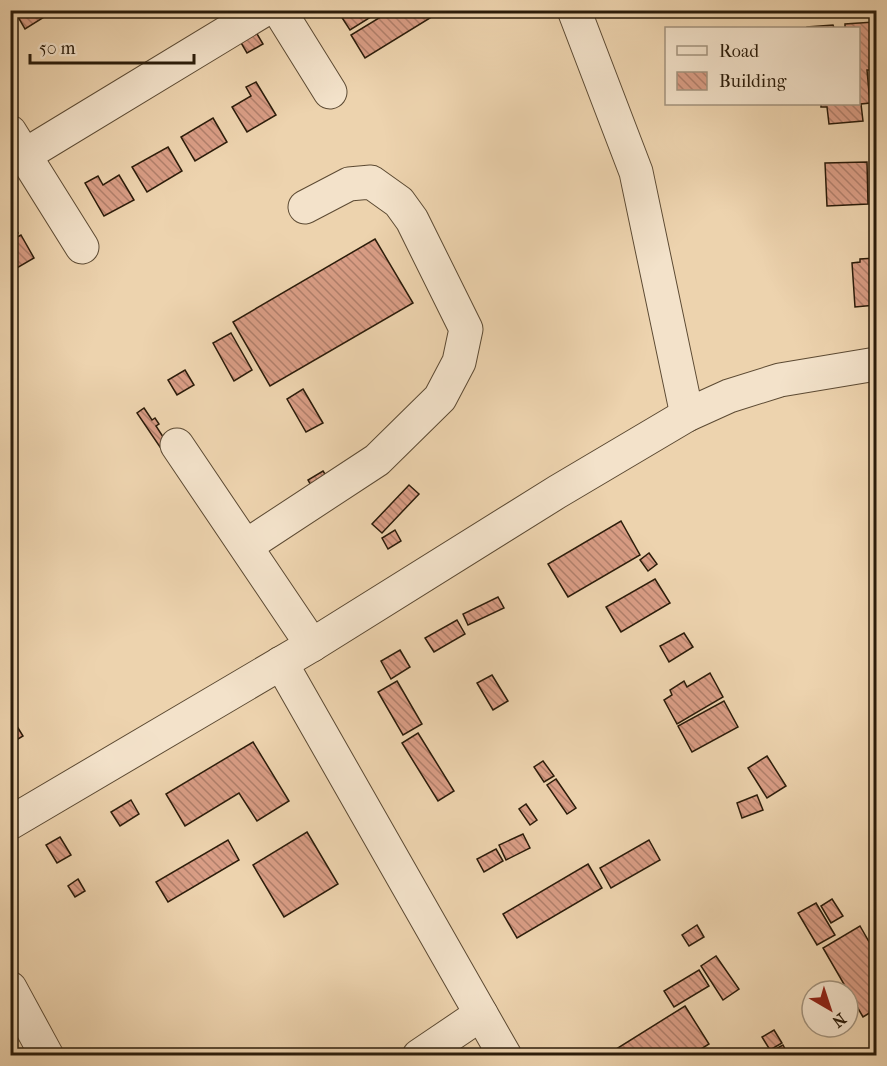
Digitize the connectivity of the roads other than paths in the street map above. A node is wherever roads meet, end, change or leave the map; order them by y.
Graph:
1 (264, 10) edge
2 (279, 10) edge
3 (574, 10) edge
4 (330, 92) dead end
5 (18, 143) edge
6 (305, 207) dead end
7 (82, 247) dead end
8 (876, 364) edge
9 (687, 415) junction
10 (177, 445) dead end
11 (246, 546) junction
12 (312, 645) junction
13 (281, 663) junction
14 (10, 823) edge
15 (10, 988) edge
16 (481, 1014) junction
17 (47, 1056) edge
18 (419, 1056) edge
19 (505, 1056) edge

1 - 5 street
2 - 4 street
3 - 9 street
5 - 7 street
6 - 11 street
8 - 9 street
9 - 12 street
10 - 11 street
11 - 12 street
12 - 13 street
13 - 14 street
13 - 16 street
15 - 17 street
16 - 18 street
16 - 19 street

